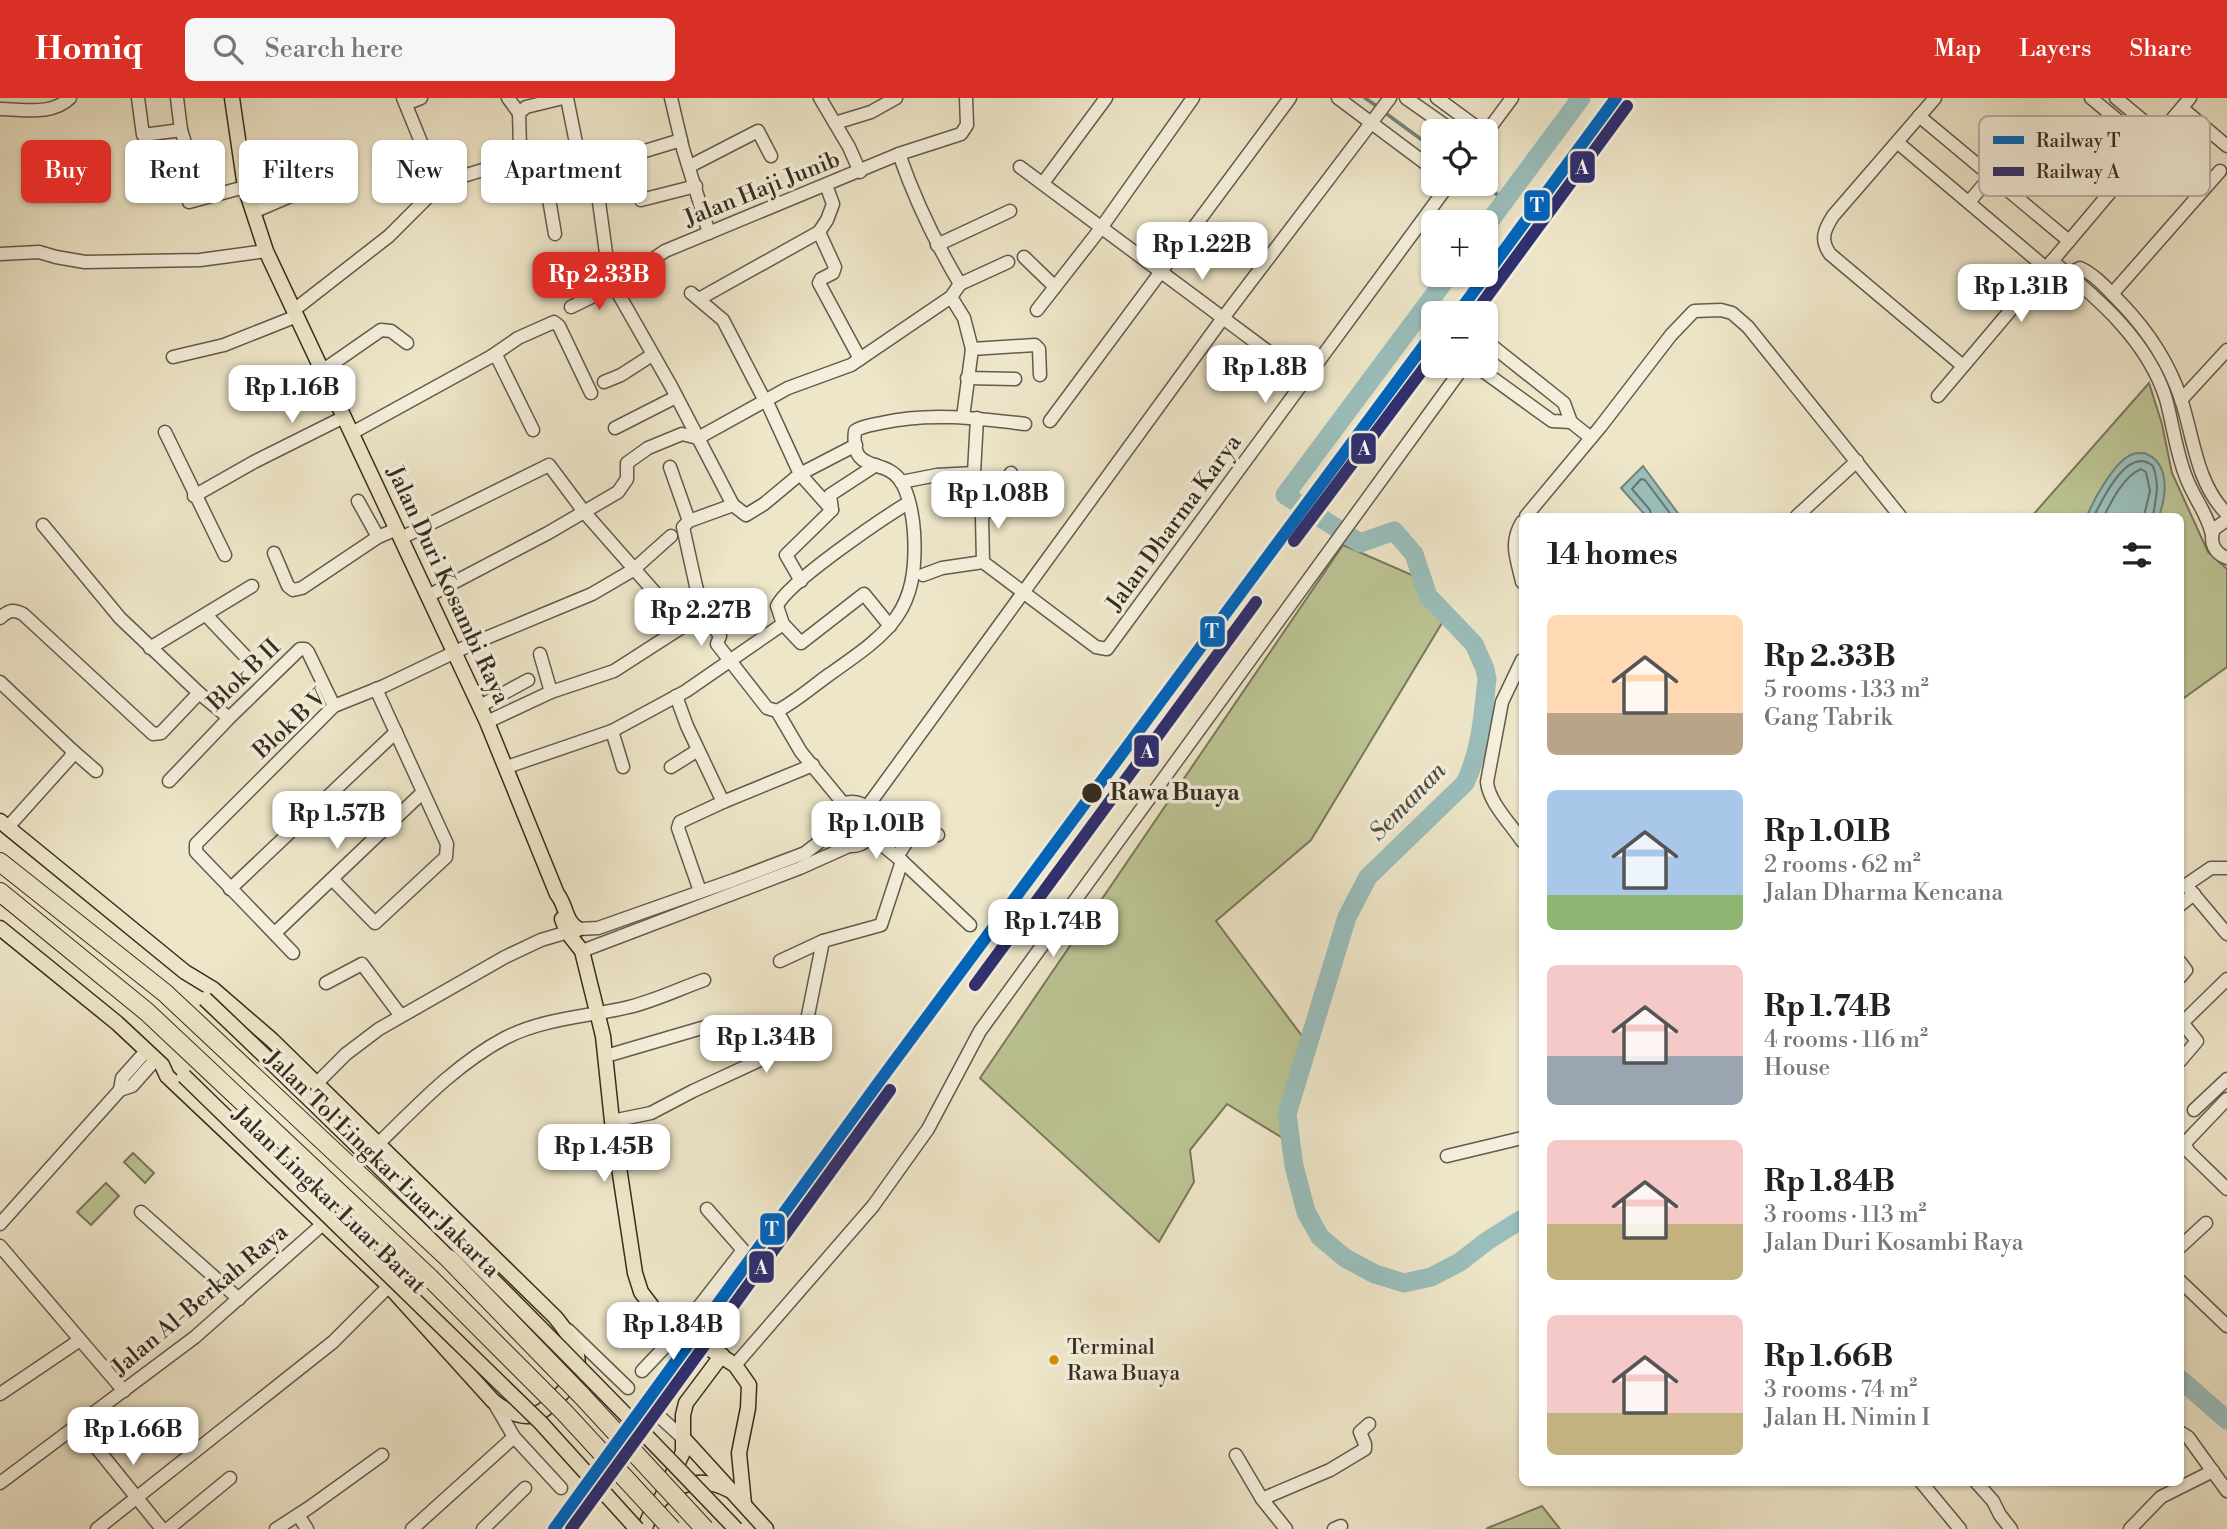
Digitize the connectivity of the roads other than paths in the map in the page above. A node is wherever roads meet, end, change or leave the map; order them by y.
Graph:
1 (69, 98) edge
2 (138, 98) edge
3 (177, 98) edge
4 (232, 98) edge
5 (421, 98) edge
6 (508, 98) edge
7 (565, 98) edge
8 (671, 98) edge
9 (820, 98) edge
10 (896, 98) edge
11 (966, 98) edge
12 (1106, 98) edge
13 (1193, 98) edge
14 (1290, 98) edge
15 (1338, 98) edge
16 (1390, 98) edge
17 (1406, 98) edge
18 (1437, 98) edge
19 (1512, 98) edge
20 (1935, 98) edge
21 (2091, 98) edge
22 (2116, 98) edge
23 (404, 101) edge
24 (2186, 103) edge
25 (0, 110) edge
26 (519, 113) junction
27 (1919, 116) junction
28 (2113, 116) edge
29 (2138, 116) edge
30 (2198, 116) edge
31 (1436, 119) edge
32 (1466, 119) edge
33 (1495, 119) edge
34 (1371, 122) junction
35 (835, 123) junction
36 (2210, 128) edge
37 (181, 130) junction
38 (184, 140) edge
39 (420, 140) edge
40 (520, 140) edge
41 (681, 140) junction
42 (1897, 142) junction
43 (239, 146) edge
44 (2227, 146) edge
45 (647, 150) edge
46 (899, 154) junction
47 (771, 156) dead end
48 (1421, 160) edge
49 (690, 166) junction
50 (1979, 166) edge
51 (1020, 167) dead end
52 (2220, 171) dead end
53 (860, 172) junction
54 (2210, 182) edge
55 (1043, 183) junction
56 (696, 186) junction
57 (826, 186) junction
58 (1979, 190) edge
59 (1440, 196) edge
60 (2015, 196) edge
61 (2106, 196) edge
62 (2198, 196) edge
63 (647, 198) edge
64 (1969, 202) junction
65 (250, 203) edge
66 (274, 203) edge
67 (422, 203) edge
68 (550, 203) edge
69 (1010, 211) dead end
70 (253, 212) junction
71 (1101, 228) junction
72 (819, 232) junction
73 (709, 233) junction
74 (555, 234) dead end
75 (2068, 241) junction
76 (937, 245) junction
77 (266, 251) junction
78 (0, 254) edge
79 (1024, 257) dead end
80 (1008, 262) dead end
81 (2049, 264) junction
82 (1161, 272) junction
83 (2068, 274) junction
84 (960, 284) junction
85 (615, 285) junction
86 (1055, 287) junction
87 (2112, 294) junction
88 (951, 297) junction
89 (571, 307) dead end
90 (1037, 310) dead end
91 (295, 313) junction
92 (1223, 318) junction
93 (407, 343) dead end
94 (972, 349) junction
95 (2227, 350) edge
96 (1498, 351) edge
97 (653, 355) junction
98 (492, 356) junction
99 (173, 357) dead end
100 (860, 359) junction
101 (1964, 366) junction
102 (322, 371) junction
103 (1040, 375) dead end
104 (967, 378) junction
105 (1455, 378) edge
106 (1493, 378) edge
107 (1015, 379) dead end
108 (1305, 379) junction
109 (604, 382) dead end
110 (591, 393) dead end
111 (1938, 396) dead end
112 (676, 397) junction
113 (2181, 400) junction
114 (765, 401) junction
115 (344, 417) junction
116 (963, 417) junction
117 (977, 418) junction
118 (1050, 421) dead end
119 (1571, 422) junction
120 (1025, 424) dead end
121 (615, 428) dead end
122 (533, 430) dead end
123 (165, 432) dead end
124 (352, 433) junction
125 (698, 438) junction
126 (1591, 438) junction
127 (856, 445) junction
128 (1857, 461) junction
129 (877, 465) junction
130 (670, 467) dead end
131 (1011, 473) dead end
132 (800, 474) junction
133 (901, 482) junction
134 (194, 496) junction
135 (358, 501) dead end
136 (908, 503) junction
137 (733, 505) junction
138 (832, 510) junction
139 (585, 513) junction
140 (1529, 513) edge
141 (1800, 513) edge
142 (1898, 513) edge
143 (2227, 514) edge
144 (2227, 520) edge
145 (689, 521) junction
146 (43, 526) dead end
147 (1519, 528) edge
148 (399, 533) junction
149 (2212, 535) junction
150 (671, 536) dead end
151 (378, 537) junction
152 (274, 553) dead end
153 (225, 555) dead end
154 (2227, 558) edge
155 (983, 562) junction
156 (1519, 568) edge
157 (634, 570) junction
158 (923, 575) dead end
159 (801, 581) junction
160 (252, 586) dead end
161 (1023, 592) junction
162 (428, 596) junction
163 (658, 596) dead end
164 (704, 613) junction
165 (4, 615) edge
166 (206, 615) junction
167 (783, 624) junction
168 (890, 626) junction
169 (150, 649) junction
170 (454, 652) junction
171 (540, 654) dead end
172 (245, 656) dead end
173 (732, 662) junction
174 (1519, 666) edge
175 (528, 680) dead end
176 (0, 681) edge
177 (376, 689) junction
178 (551, 692) junction
179 (199, 693) junction
180 (676, 696) junction
181 (334, 706) junction
182 (480, 706) junction
183 (777, 711) junction
184 (229, 718) junction
185 (487, 722) junction
186 (612, 731) junction
187 (396, 733) junction
188 (698, 750) junction
189 (73, 751) junction
190 (813, 765) junction
191 (507, 767) junction
192 (623, 767) dead end
193 (671, 767) dead end
194 (96, 771) dead end
195 (169, 781) dead end
196 (422, 793) junction
197 (723, 802) junction
198 (843, 803) junction
199 (867, 807) junction
200 (4, 824) edge
201 (831, 833) junction
202 (938, 835) dead end
203 (870, 836) junction
204 (1519, 836) edge
205 (849, 846) junction
206 (899, 859) junction
207 (0, 862) edge
208 (2227, 868) edge
209 (332, 879) junction
210 (230, 888) junction
211 (700, 891) junction
212 (0, 892) edge
213 (2194, 894) junction
214 (2184, 902) edge
215 (970, 925) dead end
216 (0, 928) edge
217 (572, 928) junction
218 (275, 933) junction
219 (2227, 934) edge
220 (823, 941) junction
221 (582, 950) junction
222 (293, 953) dead end
223 (780, 961) dead end
224 (185, 972) junction
225 (2227, 979) edge
226 (704, 980) dead end
227 (326, 983) dead end
228 (598, 1012) junction
229 (401, 1016) junction
230 (2184, 1019) edge
231 (712, 1025) dead end
232 (2184, 1026) edge
233 (606, 1056) junction
234 (2184, 1056) edge
235 (155, 1058) junction
236 (2227, 1079) edge
237 (317, 1083) junction
238 (2227, 1099) edge
239 (2194, 1110) dead end
240 (612, 1121) junction
241 (1519, 1139) edge
242 (378, 1144) junction
243 (1447, 1156) dead end
244 (2227, 1189) edge
245 (707, 1209) dead end
246 (141, 1212) dead end
247 (324, 1223) junction
248 (2206, 1223) dead end
249 (0, 1224) edge
250 (2184, 1243) edge
251 (0, 1246) edge
252 (2184, 1285) edge
253 (389, 1286) junction
254 (239, 1299) junction
255 (555, 1317) junction
256 (2227, 1326) edge
257 (680, 1331) junction
258 (80, 1340) junction
259 (722, 1356) junction
260 (734, 1365) junction
261 (642, 1371) dead end
262 (628, 1388) dead end
263 (122, 1389) junction
264 (0, 1394) edge
265 (493, 1401) junction
266 (661, 1418) dead end
267 (1369, 1424) dead end
268 (79, 1426) junction
269 (2184, 1434) edge
270 (514, 1437) junction
271 (684, 1439) junction
272 (382, 1455) dead end
273 (1236, 1455) dead end
274 (2213, 1471) junction
275 (230, 1478) dead end
276 (0, 1483) edge
277 (1924, 1486) edge
278 (1980, 1486) edge
279 (2183, 1486) edge
280 (2184, 1486) edge
281 (525, 1488) dead end
282 (561, 1488) dead end
283 (2227, 1491) edge
284 (733, 1492) junction
285 (137, 1499) junction
286 (661, 1499) junction
287 (1262, 1499) junction
288 (744, 1503) junction
289 (298, 1516) junction
290 (2142, 1517) junction
291 (97, 1529) edge
292 (162, 1529) edge
293 (168, 1529) edge
294 (275, 1529) edge
295 (307, 1529) edge
296 (412, 1529) edge
297 (483, 1529) edge
298 (636, 1529) edge
299 (645, 1529) edge
300 (672, 1529) edge
301 (705, 1529) edge
302 (736, 1529) edge
303 (766, 1529) edge
304 (1286, 1529) edge
305 (1959, 1529) edge
306 (2011, 1529) edge
307 (2130, 1529) edge
308 (2150, 1529) edge

1 - 25 street
2 - 37 street
3 - 37 street
4 - 43 main road, Jalan Duri Kosambi Raya
5 - 23 street
6 - 26 street
7 - 26 street
7 - 85 street
8 - 41 street
9 - 35 street
10 - 35 street
11 - 46 street, Jalan Haji Junib
12 - 55 street
13 - 71 street
14 - 82 street
15 - 34 street
16 - 34 street
17 - 31 street
18 - 32 street
19 - 33 street
20 - 27 street
21 - 28 street
22 - 29 street
23 - 39 street
24 - 30 street
26 - 40 street
27 - 42 street
27 - 50 street
34 - 48 street
34 - 92 street
35 - 53 street
36 - 44 street
37 - 38 street
41 - 45 street
41 - 49 street
42 - 64 street
42 - 101 street
46 - 53 street, Jalan Haji Junib
46 - 76 street
47 - 49 street
49 - 56 street
51 - 55 street
52 - 54 street
53 - 57 street, Jalan Haji Junib
55 - 71 street
56 - 63 street
56 - 73 street
57 - 72 street
57 - 73 street, Jalan Haji Junib
58 - 64 street
59 - 108 street, Jalan Dharma Karya
60 - 75 street
61 - 75 street
62 - 87 street
64 - 81 street
65 - 70 main road, Jalan Duri Kosambi Raya
66 - 70 street
67 - 91 street
68 - 74 street
69 - 76 street
70 - 77 main road, Jalan Duri Kosambi Raya
71 - 82 street
71 - 86 street
72 - 100 street
72 - 114 street
73 - 85 street, Jalan Haji Junib
75 - 81 street
76 - 84 street
77 - 78 street
77 - 91 main road, Jalan Duri Kosambi Raya
79 - 86 street
80 - 84 street
81 - 83 street
81 - 101 street
82 - 92 street
82 - 118 street
83 - 87 street
83 - 149 street
84 - 88 street
85 - 89 street, Jalan Haji Junib
85 - 97 street
86 - 90 street
87 - 113 street
88 - 94 street
88 - 100 street
91 - 99 street
91 - 102 main road, Jalan Duri Kosambi Raya
92 - 108 street
92 - 161 street
93 - 102 street
94 - 103 street
94 - 104 street
95 - 113 street
96 - 119 street
97 - 109 street
97 - 112 street
98 - 110 street
98 - 122 street
98 - 124 street
100 - 114 street
101 - 111 street
102 - 115 main road, Jalan Duri Kosambi Raya
104 - 107 street
104 - 116 street
105 - 260 street
106 - 119 street
108 - 161 street, Jalan Dharma Karya
112 - 121 street
112 - 125 street
113 - 143 street
114 - 125 street
114 - 132 street
115 - 124 main road, Jalan Duri Kosambi Raya
115 - 134 street
116 - 117 street
116 - 127 street
117 - 120 street
117 - 133 street
119 - 126 street
123 - 134 street
124 - 148 main road, Jalan Duri Kosambi Raya
125 - 137 street
125 - 139 street
126 - 128 street
126 - 140 street
127 - 129 street
127 - 132 street
128 - 141 street
128 - 142 street
129 - 133 street
129 - 138 street
130 - 145 street
131 - 155 street
132 - 137 street
132 - 138 street
133 - 136 street
134 - 153 street
135 - 151 street
136 - 159 street
136 - 168 street
137 - 145 street
138 - 159 street
139 - 148 street
139 - 157 street
139 - 162 street
144 - 149 street
145 - 164 street
146 - 169 street
147 - 156 street
148 - 151 street
148 - 162 main road, Jalan Duri Kosambi Raya
149 - 154 street
150 - 157 street, Blok B V
151 - 152 street
155 - 158 street
155 - 161 street
157 - 163 street
157 - 170 street, Blok B V
159 - 167 street
160 - 166 street
161 - 199 street
162 - 170 main road, Jalan Duri Kosambi Raya
164 - 173 street
164 - 178 street
165 - 179 street
166 - 169 street
166 - 172 street
167 - 168 street
167 - 173 street
168 - 183 street
169 - 179 street
170 - 177 street, Blok B V
170 - 182 main road, Jalan Duri Kosambi Raya
171 - 178 street
173 - 180 street
173 - 183 street
174 - 204 street
175 - 182 street
176 - 189 street
177 - 181 street, Blok B V
177 - 187 street
178 - 185 street
179 - 184 street
180 - 186 street
180 - 188 street
181 - 184 street, Blok B II
181 - 210 street, Blok B V
182 - 185 main road, Jalan Duri Kosambi Raya
183 - 190 street
184 - 195 street, Blok B II
185 - 191 main road, Jalan Duri Kosambi Raya
186 - 191 street
186 - 192 street
187 - 196 street
187 - 210 street
188 - 193 street
188 - 197 street
189 - 194 street
189 - 200 street
190 - 197 street
190 - 198 street
191 - 217 main road, Jalan Duri Kosambi Raya
196 - 209 street
196 - 209 street
197 - 211 street
198 - 199 street
198 - 201 street
199 - 203 street
200 - 224 main road, Jalan Lingkar Luar Barat
201 - 205 street
201 - 211 street
202 - 206 street
203 - 205 street
203 - 206 street
205 - 221 street
206 - 215 street
206 - 220 street
207 - 301 highway, Jalan Tol Lingkar Luar Jakarta, bridge
208 - 213 street
209 - 218 street
210 - 218 street, Blok B V
211 - 217 street
212 - 300 highway, bridge
213 - 214 street
213 - 219 street
216 - 235 main road, Jalan Lingkar Luar Barat
217 - 221 main road, Jalan Duri Kosambi Raya
217 - 229 street
218 - 222 street, Blok B V
220 - 223 street
220 - 240 street
221 - 228 main road, Jalan Duri Kosambi Raya
224 - 237 main road, Jalan Lingkar Luar Barat
224 - 302 main road, bridge
225 - 230 street
226 - 228 street
227 - 229 street
228 - 233 main road, Jalan Duri Kosambi Raya
228 - 242 street
229 - 237 street
231 - 233 street
232 - 234 street
233 - 240 main road, Jalan Duri Kosambi Raya
235 - 247 main road, Jalan Lingkar Luar Barat
235 - 249 street
235 - 298 main road, bridge
236 - 239 street
237 - 242 main road, Jalan Lingkar Luar Barat
238 - 244 street
240 - 257 main road, Jalan Duri Kosambi Raya
241 - 243 street
242 - 255 main road, Jalan Lingkar Luar Barat
245 - 257 street
246 - 254 street
247 - 253 main road, Jalan Lingkar Luar Barat
247 - 254 street, Jalan Al-Berkah Raya
248 - 250 street
251 - 258 street
252 - 256 street
253 - 265 main road, Jalan Lingkar Luar Barat
253 - 285 street
254 - 263 street, Jalan Al-Berkah Raya
255 - 262 street, Jalan Lingkar Luar Barat
255 - 265 main road, Jalan Lingkar Luar Barat
257 - 259 main road, Jalan Duri Kosambi Raya
257 - 261 street
258 - 263 street
258 - 264 street
259 - 260 main road, Jalan Duri Kosambi Raya
259 - 271 main road
260 - 288 main road, Jalan Duri Kosambi Raya
263 - 268 street, Jalan Al-Berkah Raya
265 - 270 street
266 - 271 street
267 - 287 street
268 - 276 street, Jalan Al-Berkah Raya
268 - 285 street
269 - 274 street
270 - 282 street
270 - 296 street
271 - 284 main road
271 - 286 main road
272 - 289 street
273 - 287 street
274 - 280 street
274 - 283 street
275 - 293 street
277 - 305 street
278 - 306 street
279 - 290 street
281 - 297 street
284 - 286 main road
284 - 288 main road
285 - 291 street
285 - 292 street
286 - 299 main road
287 - 304 street
288 - 303 main road
289 - 294 street
289 - 295 street
290 - 307 street
290 - 308 street

